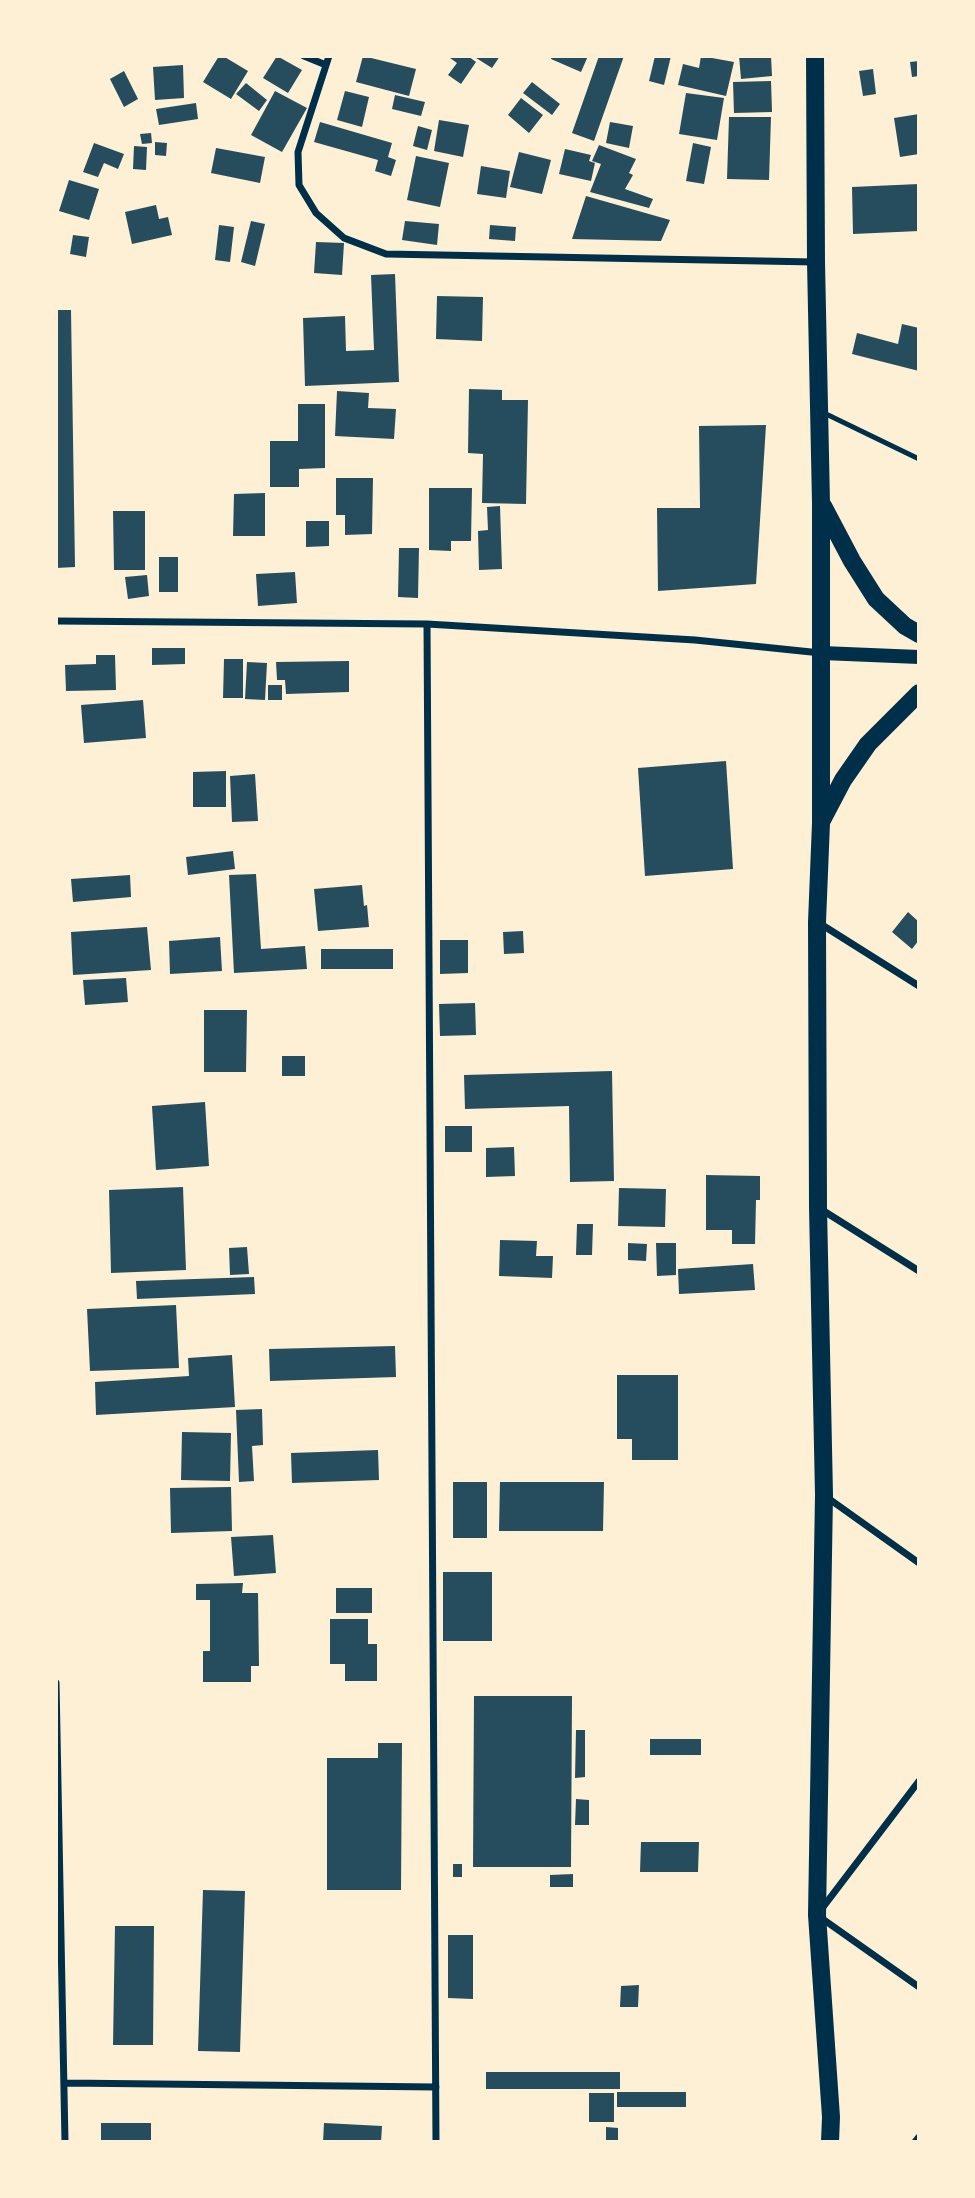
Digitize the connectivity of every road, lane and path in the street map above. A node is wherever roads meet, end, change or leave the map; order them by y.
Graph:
1 (304, 56) edge
2 (329, 56) edge
3 (815, 56) edge
4 (326, 65) junction
5 (816, 262) junction
6 (819, 410) junction
7 (919, 458) edge
8 (821, 503) junction
9 (56, 621) edge
10 (427, 624) junction
11 (919, 634) edge
12 (821, 653) junction
13 (919, 657) edge
14 (919, 693) edge
15 (821, 823) junction
16 (817, 922) junction
17 (919, 986) edge
18 (818, 1207) junction
19 (919, 1271) edge
20 (824, 1496) junction
21 (919, 1563) edge
22 (56, 1683) edge
23 (919, 1781) edge
24 (817, 1915) junction
25 (919, 1987) edge
26 (65, 2083) junction
27 (436, 2087) junction
28 (919, 2137) edge
29 (65, 2142) edge
30 (436, 2142) edge
31 (830, 2142) edge
32 (915, 2142) edge

1 - 4 street
2 - 4 street
3 - 5 main road
4 - 5 street
5 - 6 main road
6 - 7 lane
6 - 8 main road
8 - 11 main road
8 - 12 main road
9 - 10 street
10 - 12 street
10 - 27 street
12 - 13 main road
12 - 15 main road
14 - 15 main road
15 - 16 main road
16 - 17 street
16 - 18 main road
18 - 19 street
18 - 20 main road
20 - 21 street
20 - 24 main road
22 - 26 street
23 - 24 street
24 - 25 street
24 - 31 main road
26 - 27 street
26 - 29 street
27 - 30 street
28 - 32 street

